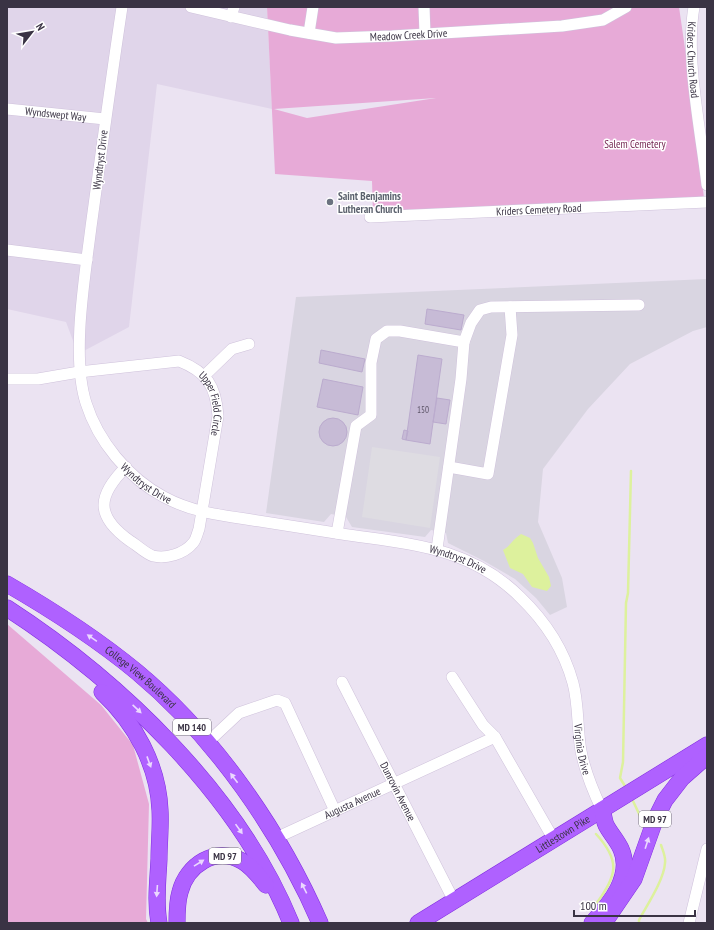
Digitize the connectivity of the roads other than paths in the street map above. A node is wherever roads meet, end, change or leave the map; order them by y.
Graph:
1 (122, 7) edge
2 (190, 7) edge
3 (313, 7) edge
4 (424, 7) edge
5 (626, 7) edge
6 (694, 7) edge
7 (232, 12) edge
8 (309, 33) junction
9 (425, 34) junction
10 (7, 109) edge
11 (105, 119) junction
12 (705, 147) edge
13 (707, 185) edge
14 (707, 202) edge
15 (370, 217) dead end
16 (7, 250) edge
17 (87, 260) junction
18 (639, 305) dead end
19 (510, 307) junction
20 (464, 342) junction
21 (248, 344) dead end
22 (79, 372) junction
23 (204, 376) junction
24 (7, 379) edge
25 (126, 467) junction
26 (448, 467) junction
27 (202, 512) junction
28 (337, 533) junction
29 (437, 549) junction
30 (7, 584) edge
31 (7, 608) edge
32 (7, 617) edge
33 (452, 677) dead end
34 (342, 682) dead end
35 (573, 684) joint
36 (495, 737) junction
37 (206, 743) junction
38 (707, 745) edge
39 (707, 756) edge
40 (394, 784) junction
41 (602, 810) junction
42 (335, 811) junction
43 (276, 838) junction
44 (554, 840) junction
45 (707, 849) edge
46 (629, 878) junction
47 (454, 901) junction
48 (159, 923) edge
49 (176, 923) edge
50 (286, 923) edge
51 (291, 923) edge
52 (322, 923) edge
53 (418, 923) edge
54 (592, 923) edge
55 (604, 923) edge
56 (689, 923) edge

1 - 11 street, Wyndtryst Drive
2 - 7 street, Meadow Creek Drive
3 - 8 street
4 - 9 street
5 - 9 street, Meadow Creek Drive
6 - 12 street, Kriders Church Road
7 - 8 street, Meadow Creek Drive
8 - 9 street, Meadow Creek Drive
10 - 11 street, Wyndswept Way
11 - 17 street, Wyndtryst Drive
12 - 13 street, Kriders Church Road
14 - 15 street, Kriders Cemetery Road
16 - 17 street
17 - 22 street, Wyndtryst Drive
18 - 19 street
19 - 20 street
19 - 26 street
20 - 26 street
20 - 28 street
21 - 23 street
22 - 23 street, Upper Field Circle
22 - 24 street, Upper Field Circle
22 - 25 street, Wyndtryst Drive
23 - 27 street, Upper Field Circle
25 - 27 street, Wyndtryst Drive
25 - 27 street, Upper Field Circle
26 - 29 street
27 - 28 street, Wyndtryst Drive
28 - 29 street, Wyndtryst Drive
29 - 35 street, Wyndtryst Drive
37 -> 30 highway, College View Boulevard / MD 140
31 -> 51 highway, MD 140
32 -> 48 highway
33 - 36 street
34 - 40 street, Dunrovin Avenue
35 - 41 street, Virginia Drive
36 - 40 street, Augusta Avenue
36 - 44 street
37 - 42 street
43 -> 37 highway, College View Boulevard / MD 140
38 - 41 highway, Littlestown Pike
46 -> 39 highway, MD 97
40 - 42 street, Augusta Avenue
40 - 47 street, Dunrovin Avenue
41 - 44 highway, Littlestown Pike
41 - 46 highway
42 - 43 street, Augusta Avenue
52 -> 43 highway, College View Boulevard / MD 140
44 - 47 highway, Littlestown Pike
45 - 56 street
46 - 54 highway, MD 97
46 - 55 highway, MD 97
47 - 53 highway, Littlestown Pike
49 -> 50 highway, MD 97

